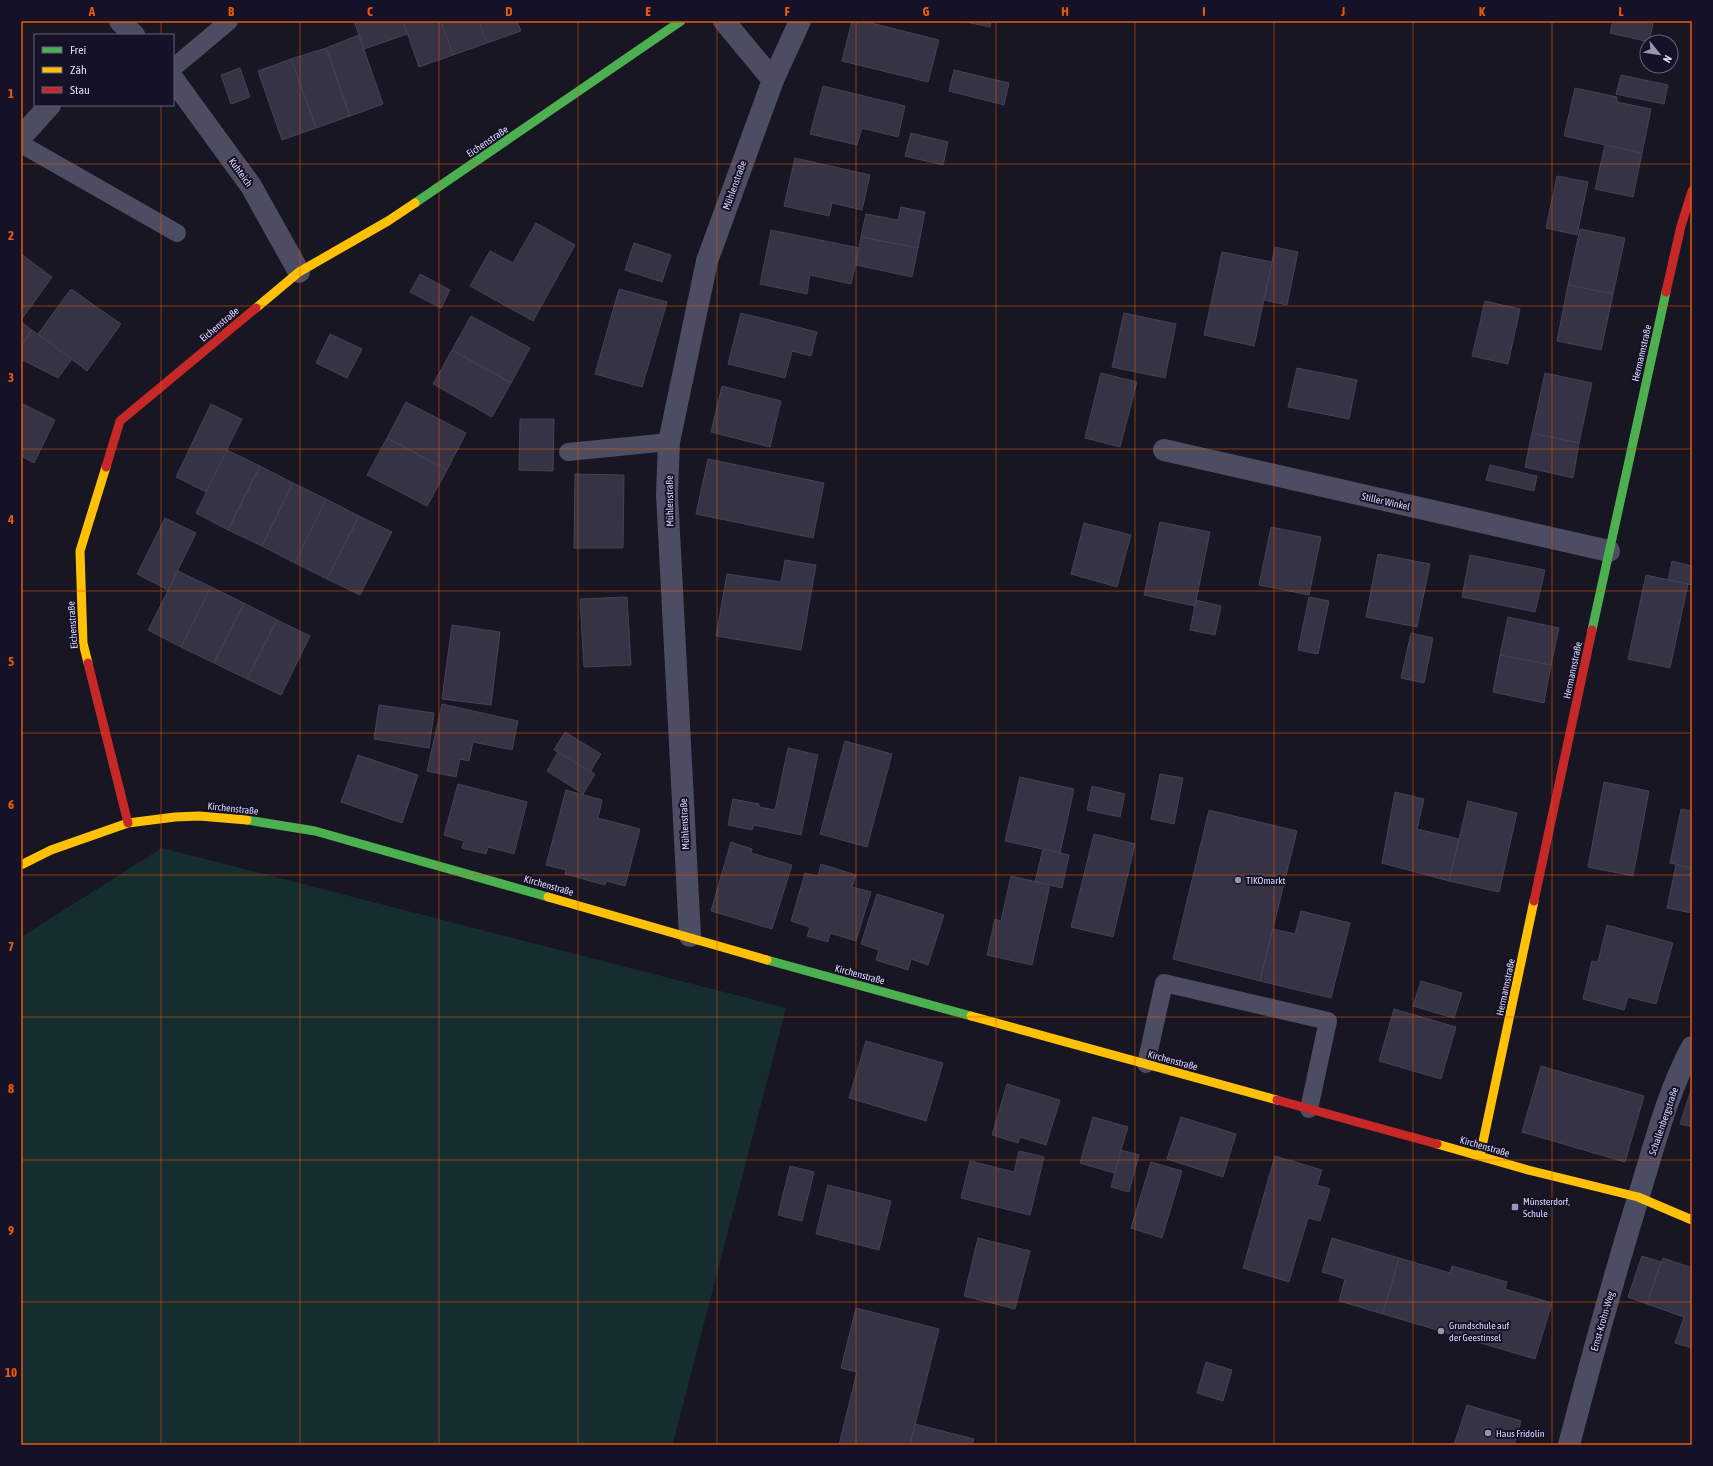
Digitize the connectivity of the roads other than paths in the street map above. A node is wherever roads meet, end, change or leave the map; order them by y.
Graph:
1 (229, 21) edge
2 (681, 21) edge
3 (724, 21) edge
4 (800, 21) edge
5 (174, 67) edge
6 (174, 80) edge
7 (773, 80) junction
8 (49, 106) edge
9 (21, 138) edge
10 (21, 144) edge
11 (1692, 191) edge
12 (177, 233) dead end
13 (299, 272) junction
14 (669, 442) junction
15 (1164, 450) dead end
16 (568, 452) dead end
17 (1608, 551) junction
18 (128, 823) junction
19 (21, 865) edge
20 (690, 936) junction
21 (1692, 1047) edge
22 (1146, 1064) junction
23 (1309, 1109) junction
24 (1480, 1156) junction
25 (1638, 1197) junction
26 (1692, 1220) edge
27 (1569, 1445) edge

1 - 5 lane
2 - 13 street, Eichenstraße
3 - 7 street
4 - 7 street, Mühlenstraße
6 - 13 street, Kuhteich
7 - 14 street, Mühlenstraße
8 - 9 street
10 - 12 lane
11 - 17 street, Hermannstraße
13 - 18 street, Eichenstraße
14 - 16 lane
14 - 20 street, Mühlenstraße
15 - 17 street, Stiller Winkel
17 - 24 street, Hermannstraße
18 - 19 street, Kirchenstraße
18 - 20 street, Kirchenstraße
20 - 22 street, Kirchenstraße
21 - 25 street, Schallenbergstraße
22 - 23 street, Kirchenstraße
22 - 23 lane
23 - 24 street, Kirchenstraße
24 - 25 street, Kirchenstraße
25 - 26 street, Kirchenstraße
25 - 27 street, Ernst-Krohn-Weg

